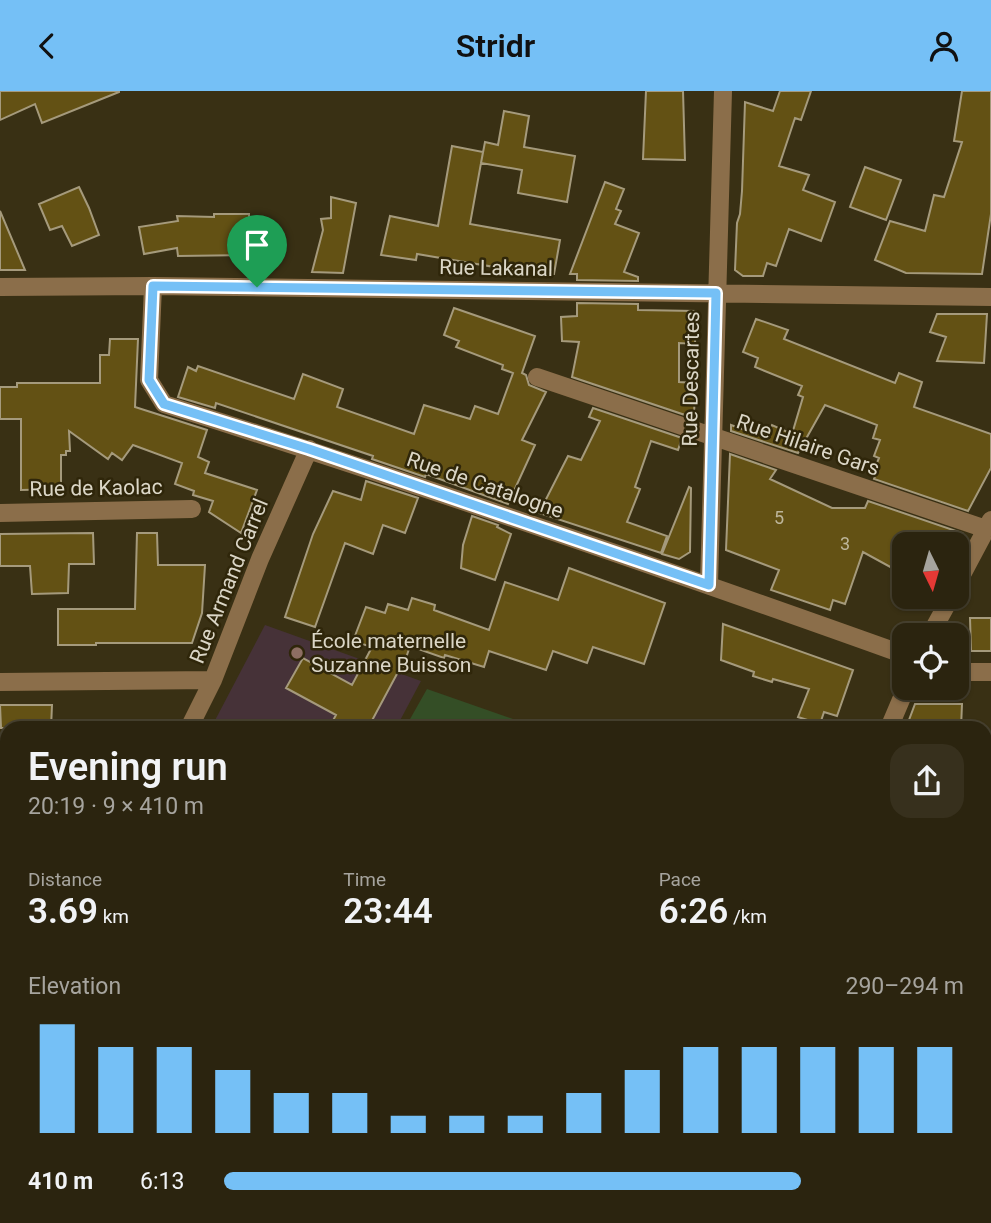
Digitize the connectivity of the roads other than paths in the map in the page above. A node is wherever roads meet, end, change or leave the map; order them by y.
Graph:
1 (723, 91) edge
2 (153, 286) junction
3 (0, 287) edge
4 (716, 293) junction
5 (991, 297) edge
6 (537, 377) dead end
7 (713, 437) junction
8 (309, 449) junction
9 (192, 509) dead end
10 (0, 513) edge
11 (988, 524) edge
12 (970, 559) edge
13 (709, 585) junction
14 (892, 650) edge
15 (969, 672) edge
16 (991, 672) edge
17 (213, 680) junction
18 (0, 682) edge
19 (901, 700) edge
20 (192, 721) edge
21 (892, 721) edge

1 - 4 street, Rue Descartes
2 - 3 street, Rue Lakanal
2 - 4 street, Rue Lakanal
2 - 8 street, Rue de Catalogne
4 - 5 street, Rue Lakanal
4 - 7 street, Rue Descartes
6 - 7 street, Rue Hilaire Gars
7 - 11 street, Rue Hilaire Gars
7 - 13 street, Rue Descartes
8 - 13 street, Rue de Catalogne
8 - 17 street, Rue Armand Carrel
9 - 10 street, Rue de Kaolac
11 - 12 street
13 - 14 street, Rue de Catalogne
15 - 16 street
17 - 18 street
17 - 20 street, Rue Armand Carrel
19 - 21 street

